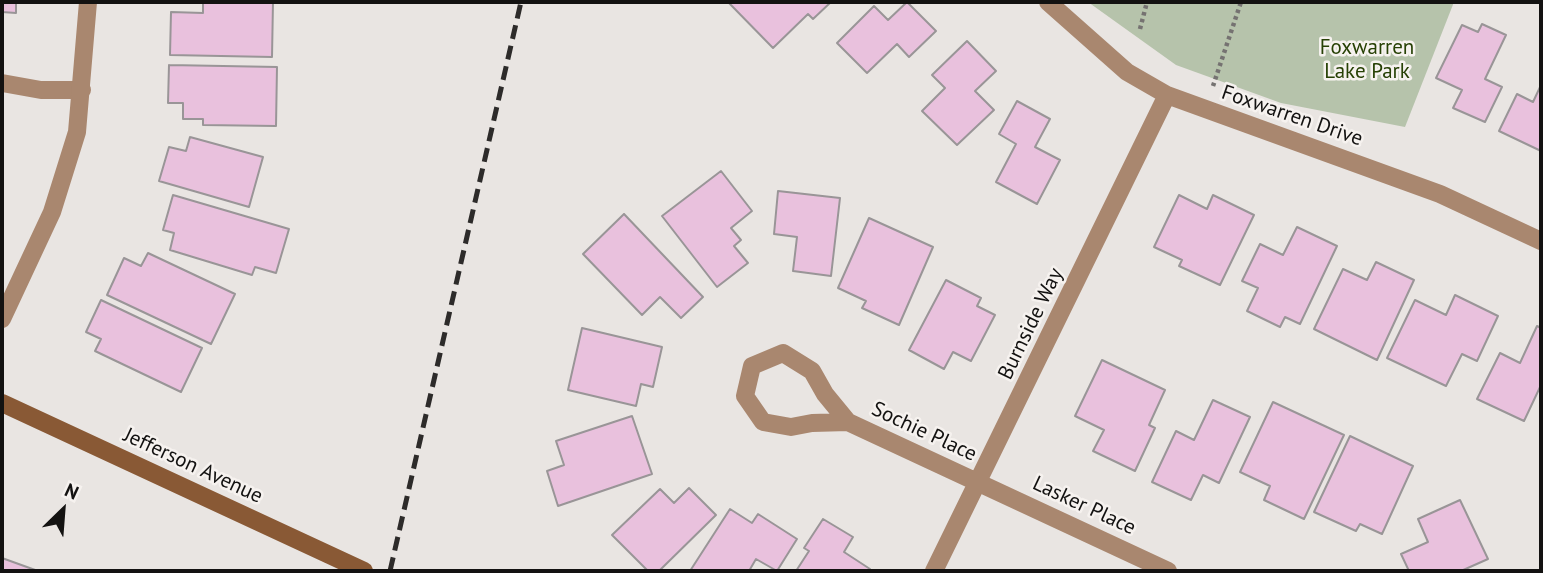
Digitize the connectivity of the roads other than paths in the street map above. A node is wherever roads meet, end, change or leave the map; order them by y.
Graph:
1 (88, 2) edge
2 (1048, 2) edge
3 (2, 83) edge
4 (82, 90) junction
5 (1167, 95) junction
6 (1541, 242) edge
7 (2, 319) edge
8 (2, 403) edge
9 (848, 422) junction
10 (980, 482) junction
11 (364, 571) edge
12 (934, 571) edge
13 (1168, 571) edge

1 - 4 street
2 - 5 street, Foxwarren Drive
3 - 4 street
4 - 7 street
5 - 6 street, Foxwarren Drive
5 - 10 street, Burnside Way
8 - 11 street, Jefferson Avenue
9 - 9 street, Sochie Place
9 - 10 street, Sochie Place
10 - 12 street, Burnside Way
10 - 13 street, Lasker Place

